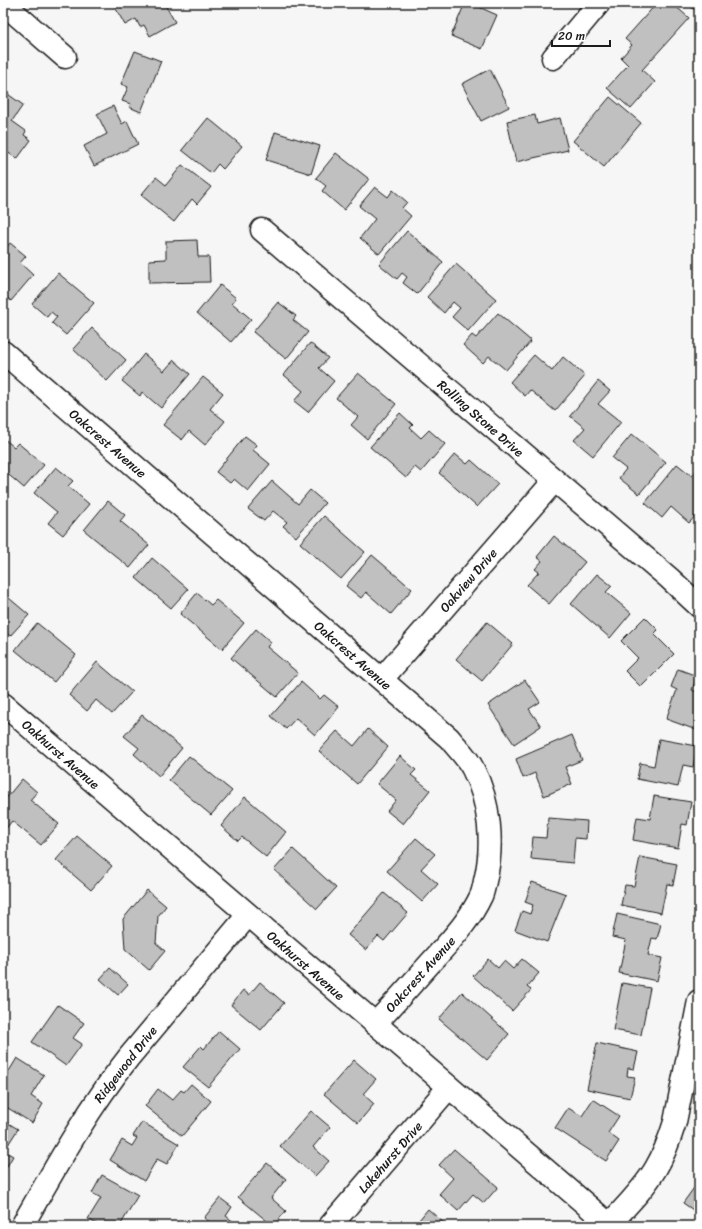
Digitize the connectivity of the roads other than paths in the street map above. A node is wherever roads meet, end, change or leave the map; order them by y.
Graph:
1 (3, 3) edge
2 (599, 3) edge
3 (65, 57) dead end
4 (553, 58) dead end
5 (262, 230) dead end
6 (3, 352) edge
7 (554, 481) junction
8 (699, 606) edge
9 (382, 679) junction
10 (3, 704) edge
11 (248, 915) junction
12 (699, 1001) edge
13 (375, 1024) junction
14 (449, 1088) junction
15 (610, 1225) edge
16 (22, 1226) edge
17 (330, 1226) edge

1 - 3 street
2 - 4 street
5 - 7 street, Rolling Stone Drive
6 - 9 street, Oakcrest Avenue
7 - 8 street, Rolling Stone Drive
7 - 9 street, Oakview Drive
9 - 13 street, Oakcrest Avenue
10 - 11 street, Oakhurst Avenue
11 - 13 street, Oakhurst Avenue
11 - 16 street, Ridgewood Drive
12 - 15 street
13 - 14 street, Oakhurst Avenue
14 - 15 street, Oakhurst Avenue
14 - 17 street, Lakehurst Drive

